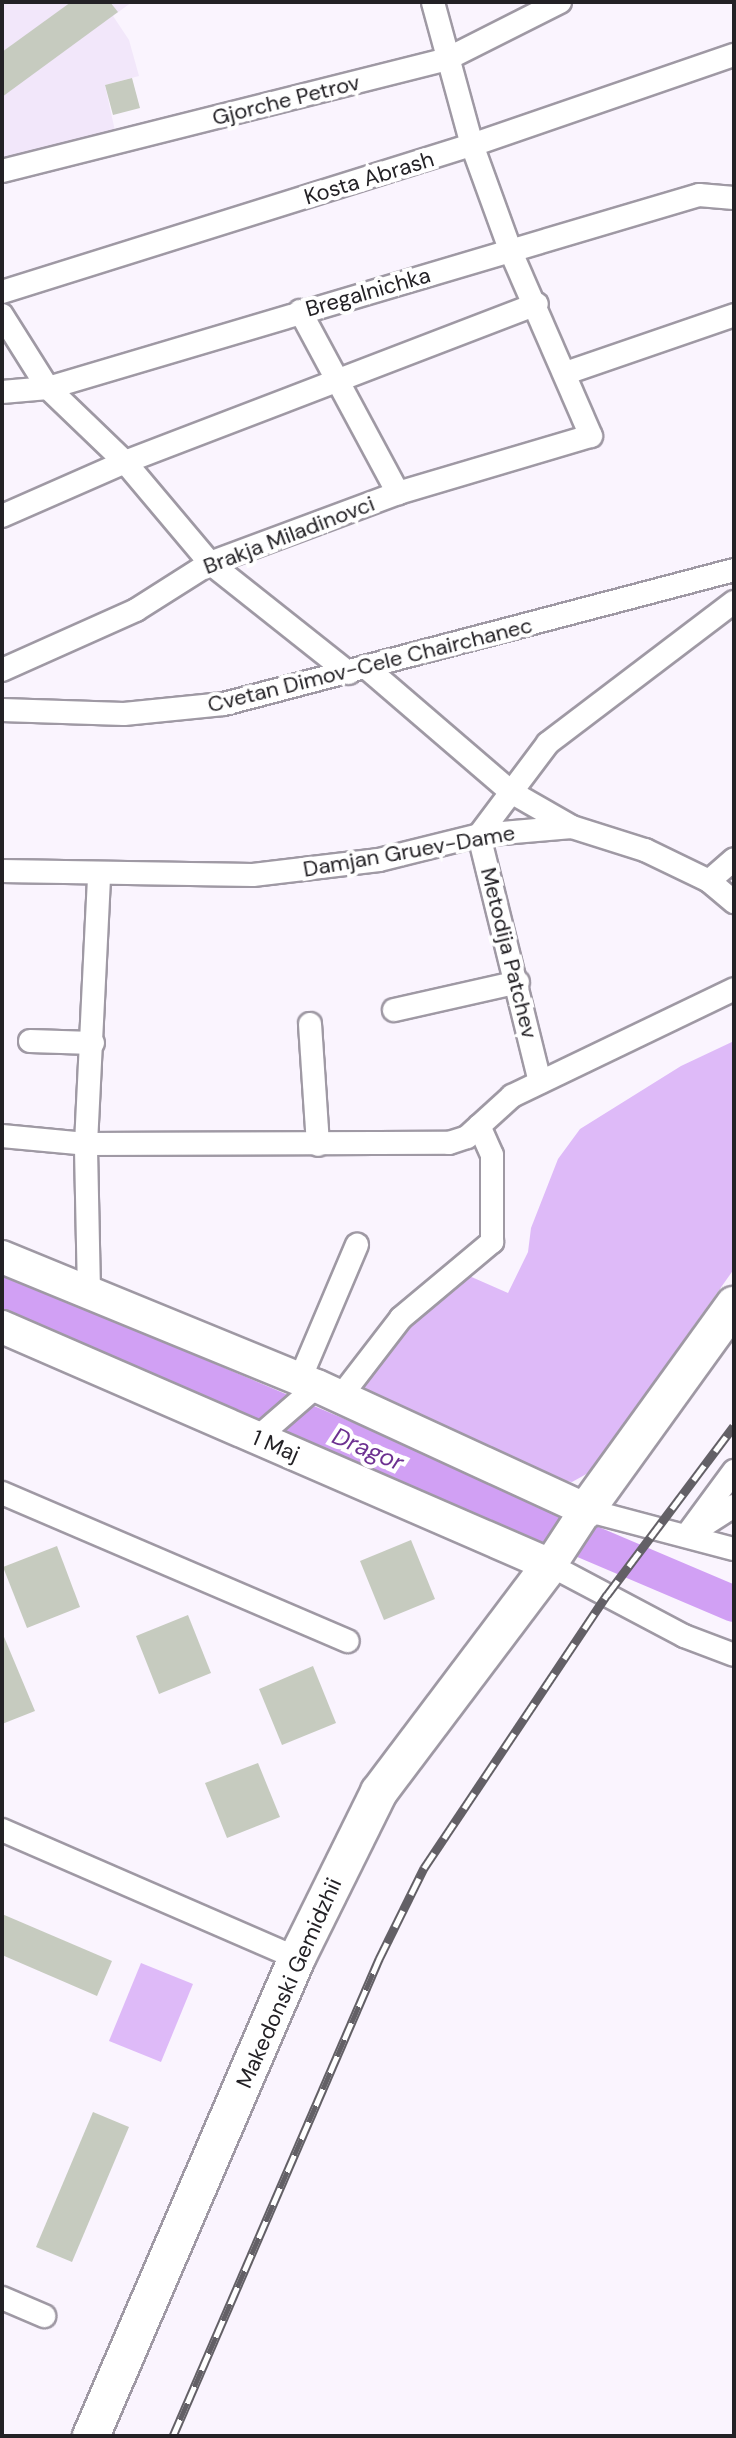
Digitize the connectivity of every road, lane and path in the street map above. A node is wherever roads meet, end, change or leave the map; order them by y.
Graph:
1 (433, 2) edge
2 (560, 2) edge
3 (734, 55) edge
4 (445, 60) junction
5 (472, 145) junction
6 (2, 171) edge
7 (734, 198) edge
8 (511, 252) junction
9 (2, 292) edge
10 (537, 304) junction
11 (300, 311) junction
12 (2, 315) edge
13 (734, 315) edge
14 (566, 373) junction
15 (342, 381) junction
16 (48, 388) junction
17 (2, 392) edge
18 (125, 462) junction
19 (398, 493) junction
20 (2, 516) edge
21 (210, 563) junction
22 (733, 572) edge
23 (734, 602) edge
24 (2, 670) edge
25 (358, 671) junction
26 (2, 710) edge
27 (511, 792) junction
28 (572, 827) junction
29 (479, 835) junction
30 (734, 859) edge
31 (2, 871) edge
32 (99, 874) junction
33 (709, 881) junction
34 (734, 902) edge
35 (518, 982) junction
36 (734, 989) edge
37 (394, 1010) dead end
38 (310, 1024) dead end
39 (30, 1041) dead end
40 (93, 1043) junction
41 (540, 1082) junction
42 (479, 1126) junction
43 (2, 1136) edge
44 (86, 1144) junction
45 (318, 1145) junction
46 (357, 1245) dead end
47 (2, 1257) edge
48 (89, 1292) junction
49 (734, 1305) edge
50 (2, 1327) edge
51 (316, 1389) junction
52 (262, 1434) junction
53 (734, 1471) edge
54 (2, 1493) edge
55 (734, 1506) edge
56 (586, 1510) junction
57 (686, 1536) junction
58 (734, 1549) edge
59 (550, 1565) junction
60 (348, 1641) dead end
61 (734, 1655) edge
62 (2, 1830) edge
63 (297, 1958) junction
64 (2, 2298) edge
65 (44, 2316) dead end
66 (91, 2436) edge

1 - 4 street
2 - 4 street, Gjorche Petrov
3 - 5 street, Kosta Abrash
4 - 5 street
4 - 6 street, Gjorche Petrov
5 - 8 street
5 - 9 street, Kosta Abrash
7 - 8 street, Bregalnichka
8 - 10 street
8 - 11 street, Bregalnichka
10 - 14 street
10 - 15 street
11 - 15 street
11 - 16 street, Bregalnichka
12 - 16 street
13 - 14 street
14 - 19 street, Brakja Miladinovci
15 - 18 street
15 - 19 street
16 - 17 street, Bregalnichka
16 - 18 street
18 - 20 street
18 - 21 street
19 - 21 street, Brakja Miladinovci
21 - 24 street, Brakja Miladinovci
21 - 25 street
22 - 25 street, Cvetan Dimov-Cele Chairchanec
23 - 27 street
25 - 26 street, Cvetan Dimov-Cele Chairchanec
25 - 27 street
27 - 28 street
27 - 29 street
28 - 29 street, Damjan Gruev-Dame
28 - 33 street, Damjan Gruev-Dame
29 - 32 street, Damjan Gruev-Dame
29 - 35 street, Metodija Patchev
30 - 33 street
31 - 32 street, Damjan Gruev-Dame
32 - 40 street
33 - 34 street, Damjan Gruev-Dame
35 - 37 street
35 - 41 street, Metodija Patchev
36 - 41 street
38 - 45 street
39 - 40 street
40 - 44 street
41 - 42 street
42 - 45 street
42 - 51 street
43 - 44 street
44 - 45 street
44 - 48 street
46 - 51 street
47 - 48 street
48 - 51 street
49 - 56 main road
50 - 52 street, 1 Maj
51 - 52 street
51 - 56 street
52 - 59 street, 1 Maj
53 - 57 street
54 - 60 street
55 - 57 street
56 - 57 street
56 - 59 street
57 - 58 street
59 - 61 street
59 - 63 main road, Makedonski Gemidzhii
62 - 63 street
63 - 66 main road, Makedonski Gemidzhii
64 - 65 street

